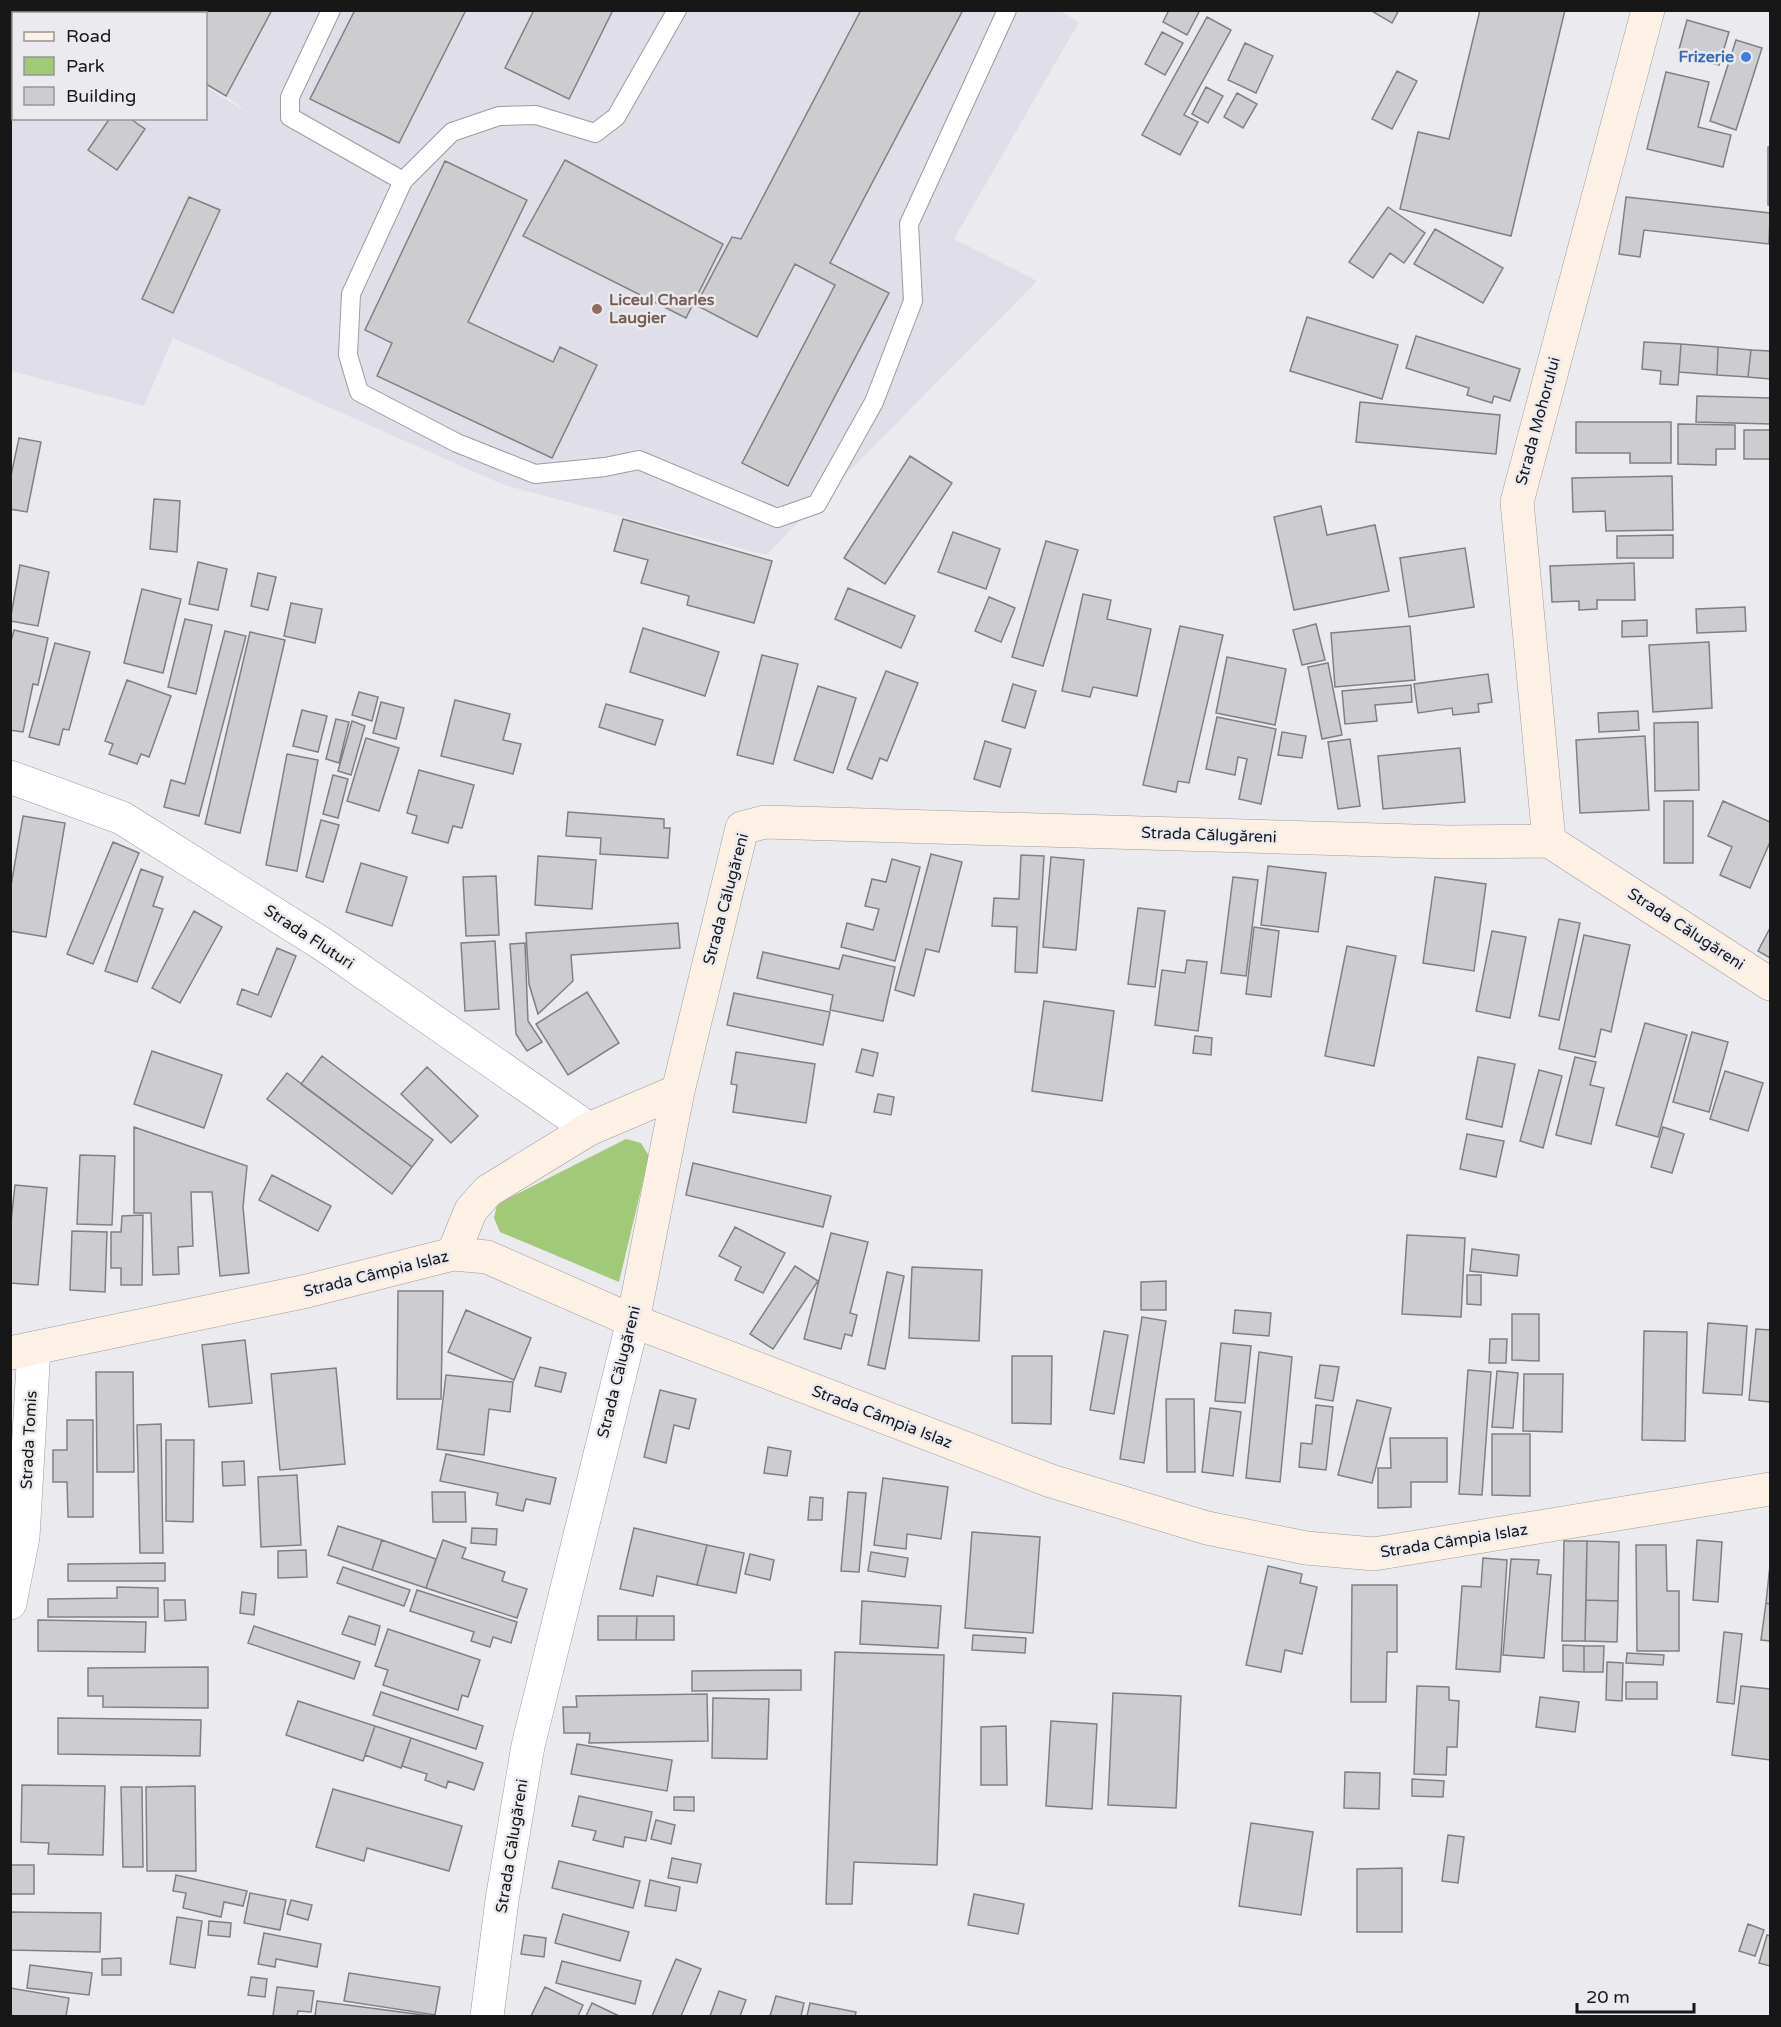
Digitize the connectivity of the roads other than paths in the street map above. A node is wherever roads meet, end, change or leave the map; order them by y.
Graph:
1 (331, 10) edge
2 (677, 10) edge
3 (1007, 10) edge
4 (1648, 10) edge
5 (403, 181) junction
6 (10, 777) edge
7 (1549, 841) junction
8 (1770, 984) edge
9 (678, 1091) junction
10 (589, 1129) junction
11 (453, 1254) junction
12 (633, 1321) junction
13 (22, 1351) edge
14 (1770, 1489) edge
15 (10, 1603) edge
16 (487, 2016) edge

1 - 5 lane
2 - 5 lane
3 - 5 lane
4 - 7 street, Strada Mohorului
6 - 10 street, Strada Fluturi
7 - 8 street, Strada Călugăreni
7 - 9 street, Strada Călugăreni
9 - 10 street
9 - 12 street, Strada Călugăreni
10 - 11 street
11 - 12 street, Strada Câmpia Islaz
11 - 13 street, Strada Câmpia Islaz
12 - 14 street, Strada Câmpia Islaz
12 - 16 street, Strada Călugăreni
13 - 15 street, Strada Tomis

